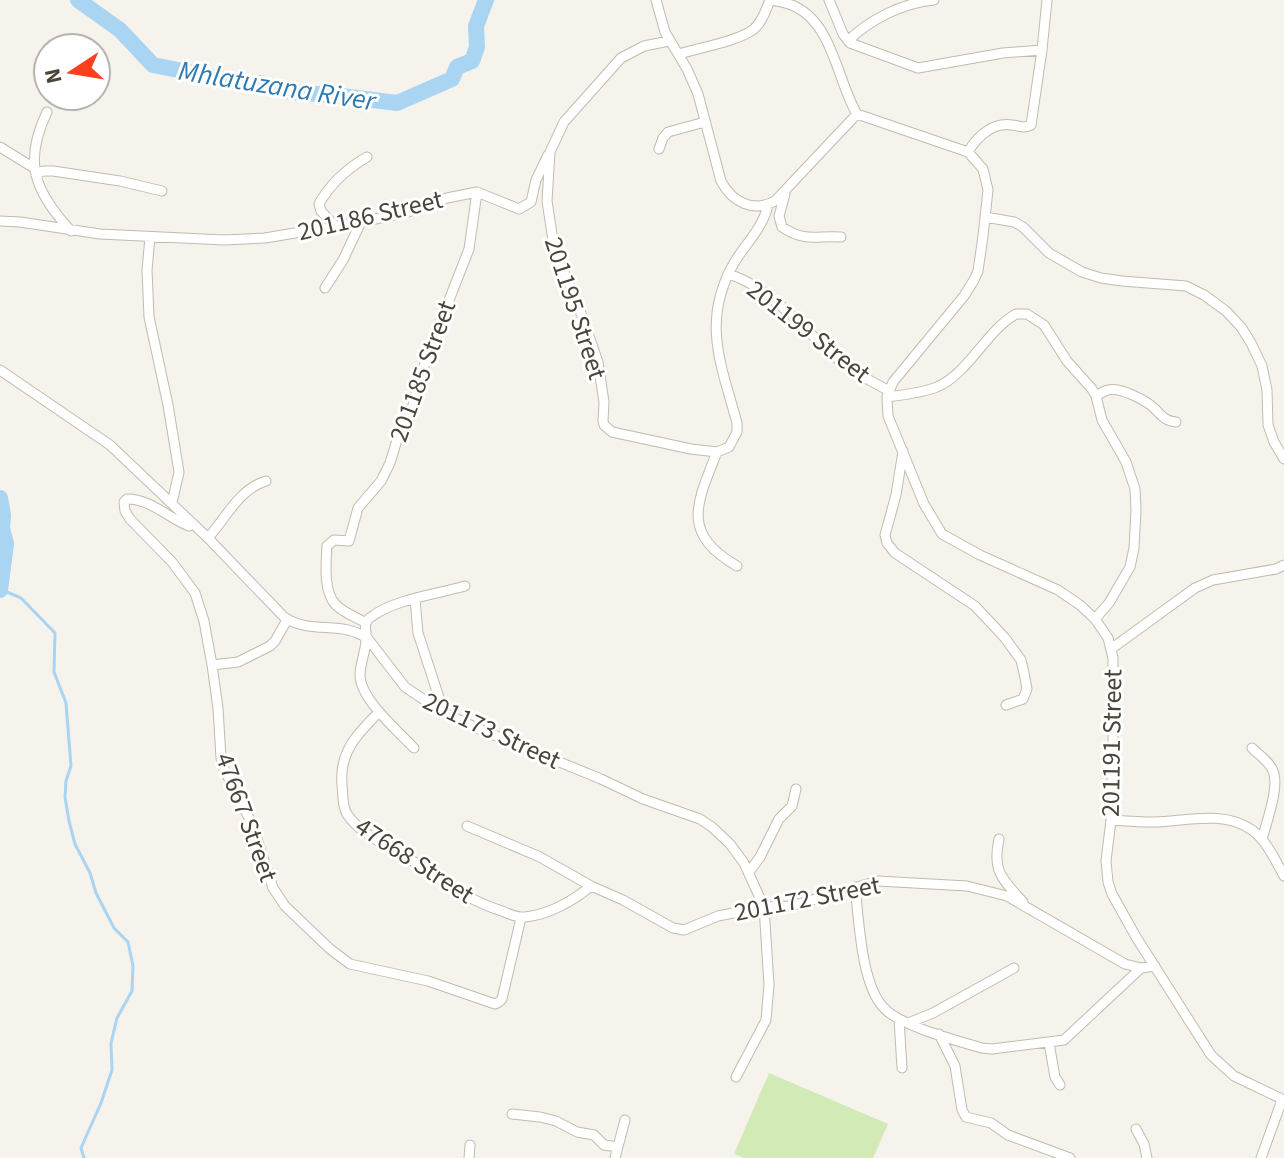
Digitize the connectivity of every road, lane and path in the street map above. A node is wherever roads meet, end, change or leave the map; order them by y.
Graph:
1 (656, 0) edge
2 (771, 0) edge
3 (829, 0) edge
4 (934, 0) edge
5 (1047, 0) edge
6 (800, 3) edge
7 (669, 41) junction
8 (848, 41) junction
9 (1042, 50) junction
10 (679, 54) junction
11 (47, 112) dead end
12 (857, 114) junction
13 (705, 122) junction
14 (0, 147) edge
15 (659, 149) dead end
16 (550, 152) junction
17 (968, 152) junction
18 (367, 157) dead end
19 (35, 171) junction
20 (786, 190) junction
21 (162, 191) dead end
22 (477, 192) junction
23 (768, 205) junction
24 (985, 217) junction
25 (0, 221) edge
26 (361, 222) junction
27 (335, 226) junction
28 (71, 231) junction
29 (150, 237) junction
30 (841, 237) dead end
31 (728, 274) junction
32 (325, 288) dead end
33 (0, 370) edge
34 (888, 394) junction
35 (1096, 396) junction
36 (1176, 422) dead end
37 (903, 450) junction
38 (717, 452) junction
39 (1284, 459) edge
40 (266, 481) dead end
41 (172, 503) junction
42 (190, 521) junction
43 (208, 538) junction
44 (1284, 565) edge
45 (737, 566) dead end
46 (465, 586) dead end
47 (415, 599) junction
48 (1095, 619) junction
49 (287, 620) junction
50 (366, 623) junction
51 (367, 638) junction
52 (1111, 649) junction
53 (212, 665) junction
54 (1006, 705) dead end
55 (379, 712) junction
56 (444, 713) junction
57 (414, 748) dead end
58 (1252, 748) dead end
59 (796, 789) dead end
60 (1111, 820) junction
61 (467, 826) dead end
62 (999, 839) dead end
63 (1262, 840) junction
64 (749, 872) junction
65 (1284, 876) edge
66 (591, 886) junction
67 (855, 887) junction
68 (764, 907) junction
69 (1028, 907) junction
70 (521, 918) junction
71 (1155, 966) junction
72 (1014, 968) dead end
73 (1141, 968) junction
74 (904, 1021) junction
75 (939, 1034) junction
76 (1049, 1043) junction
77 (902, 1068) dead end
78 (736, 1077) dead end
79 (1060, 1085) dead end
80 (1283, 1100) edge
81 (512, 1114) dead end
82 (625, 1120) dead end
83 (1136, 1129) dead end
84 (470, 1145) dead end
85 (618, 1147) junction
86 (469, 1158) edge
87 (615, 1158) edge
88 (1070, 1158) edge
89 (1147, 1158) edge
90 (1261, 1158) edge

1 - 7 street
2 - 6 street
2 - 10 street
3 - 8 street
4 - 8 street
5 - 9 street
6 - 12 street
7 - 10 street
7 - 16 street, 201195 Street
8 - 9 street
9 - 17 street
10 - 13 street
11 - 19 street
12 - 17 street
12 - 20 street
13 - 15 street
13 - 23 street
14 - 19 street
16 - 22 street, 201186 Street
16 - 38 street, 201195 Street
17 - 24 street
18 - 27 street
19 - 21 street
19 - 28 street
20 - 23 street
20 - 30 street
22 - 26 street, 201186 Street
22 - 50 street, 201185 Street
23 - 31 street
24 - 34 street
24 - 39 street
25 - 28 street, 201186 Street
26 - 27 street, 201186 Street
26 - 32 street
27 - 29 street, 201186 Street
28 - 29 street, 201186 Street
29 - 41 street
31 - 34 street, 201199 Street
31 - 38 street
33 - 41 street
34 - 35 street
34 - 37 street, 201191 Street
35 - 36 street
35 - 48 street
37 - 48 street, 201191 Street
37 - 54 street
38 - 45 street
40 - 43 street
41 - 42 street
42 - 43 street
42 - 53 street, 47667 Street
43 - 49 street
44 - 52 street
46 - 47 street
47 - 50 street
47 - 56 street
48 - 52 street, 201191 Street
49 - 51 street
49 - 53 street
50 - 51 street
51 - 55 street
51 - 56 street, 201173 Street
52 - 60 street, 201191 Street
53 - 70 street, 47667 Street
55 - 57 street
55 - 70 street, 47668 Street
56 - 64 street, 201173 Street
58 - 63 street
59 - 64 street
60 - 63 street
60 - 71 street, 201191 Street
61 - 66 street, 201172 Street
62 - 69 street
63 - 65 street
64 - 68 street, 201173 Street
66 - 68 street, 201172 Street
66 - 70 street
67 - 68 street, 201172 Street
67 - 69 street, 201172 Street
67 - 74 street
68 - 78 street, 201173 Street
69 - 73 street, 201172 Street
71 - 73 street
71 - 80 street, 201191 Street
72 - 74 street
73 - 76 street
74 - 75 street
74 - 77 street
75 - 76 street
75 - 88 street
76 - 79 street
80 - 90 street
81 - 85 street
82 - 85 street
83 - 89 street
84 - 86 street
85 - 87 street

